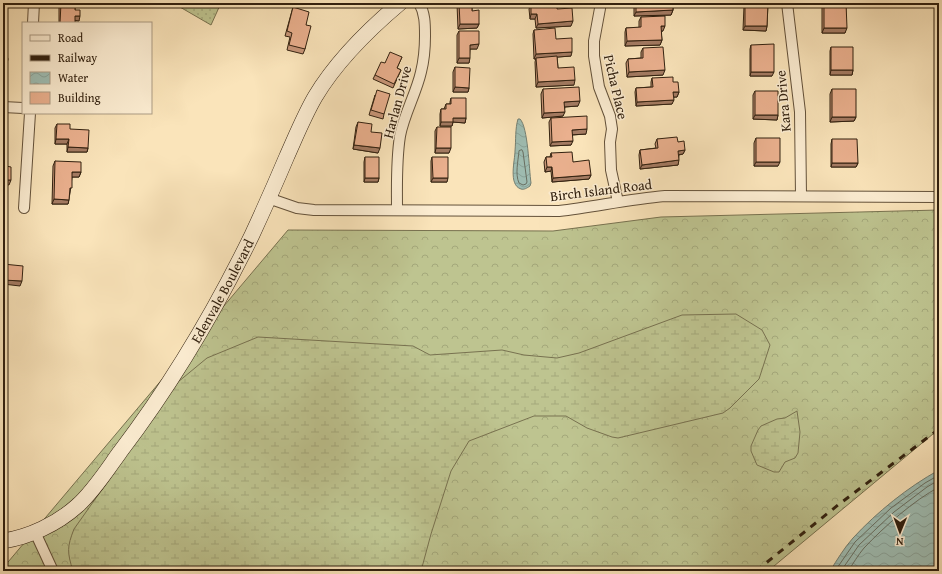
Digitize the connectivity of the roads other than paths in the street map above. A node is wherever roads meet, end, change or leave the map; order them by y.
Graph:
1 (34, 3) edge
2 (400, 3) edge
3 (419, 3) edge
4 (601, 3) edge
5 (787, 3) edge
6 (33, 22) edge
7 (3, 107) edge
8 (22, 108) edge
9 (30, 114) edge
10 (801, 196) junction
11 (939, 197) edge
12 (268, 198) junction
13 (618, 202) junction
14 (24, 208) dead end
15 (397, 210) junction
16 (35, 532) junction
17 (3, 541) edge
18 (53, 571) edge

1 - 6 street
2 - 12 street, Edenvale Boulevard
3 - 15 street, Harlan Drive
4 - 13 street, Picha Place
5 - 10 street, Kara Drive
7 - 8 street
9 - 14 street
10 - 11 street, Birch Island Road
10 - 13 street, Birch Island Road
12 - 15 street, Birch Island Road
12 - 16 street, Edenvale Boulevard
13 - 15 street, Birch Island Road
16 - 17 street, Edenvale Boulevard
16 - 18 street

